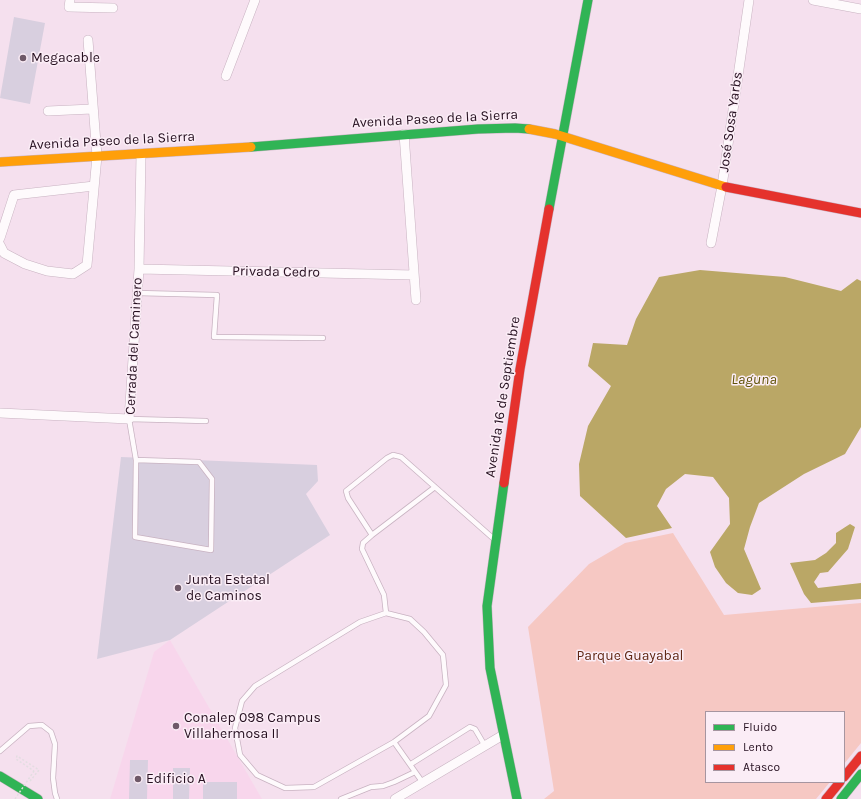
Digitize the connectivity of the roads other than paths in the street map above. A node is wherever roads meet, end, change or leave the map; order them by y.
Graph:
1 (70, 0) edge
2 (255, 0) edge
3 (588, 0) edge
4 (749, 0) edge
5 (814, 0) edge
6 (113, 8) dead end
7 (861, 9) edge
8 (88, 40) dead end
9 (226, 76) dead end
10 (92, 109) junction
11 (48, 111) dead end
12 (404, 134) junction
13 (564, 137) junction
14 (141, 154) junction
15 (97, 156) junction
16 (0, 162) edge
17 (94, 186) junction
18 (722, 186) junction
19 (861, 214) edge
20 (0, 238) edge
21 (711, 243) dead end
22 (0, 245) edge
23 (139, 269) junction
24 (414, 275) junction
25 (137, 292) junction
26 (416, 300) dead end
27 (323, 338) dead end
28 (0, 413) edge
29 (130, 419) junction
30 (206, 421) dead end
31 (136, 460) junction
32 (435, 487) junction
33 (372, 535) junction
34 (496, 541) junction
35 (386, 613) junction
36 (503, 735) junction
37 (394, 742) junction
38 (485, 746) junction
39 (0, 751) edge
40 (861, 756) edge
41 (410, 764) junction
42 (415, 772) junction
43 (861, 774) edge
44 (0, 776) edge
45 (845, 776) edge
46 (423, 783) junction
47 (839, 783) edge
48 (38, 799) edge
49 (58, 799) edge
50 (341, 799) edge
51 (395, 799) edge
52 (517, 799) edge
53 (826, 799) edge
54 (841, 799) edge

1 - 6 street
2 - 9 street
3 - 13 main road, Avenida 16 de Septiembre
4 - 18 street, José Sosa Yarbs
5 - 7 street
8 - 10 street
10 - 11 street
10 - 15 street
12 - 13 main road, Avenida Paseo de la Sierra
12 - 14 main road, Avenida Paseo de la Sierra
12 - 24 street
13 - 18 main road, Avenida Paseo de la Sierra
13 - 34 main road, Avenida 16 de Septiembre
14 - 15 main road, Avenida Paseo de la Sierra
14 - 23 street, Cerrada del Caminero
15 - 16 main road, Avenida Paseo de la Sierra
15 - 17 street
17 - 20 street
17 - 22 street
18 - 19 main road, Avenida Paseo de la Sierra
18 - 21 street, José Sosa Yarbs
23 - 24 street, Privada Cedro
23 - 25 street, Cerrada del Caminero
24 - 26 street
25 - 27 lane
25 - 29 street, Cerrada del Caminero
28 - 29 street
29 - 30 lane
29 - 31 lane, Cerrada del Caminero
31 - 31 lane, Cerrada del Caminero
32 - 33 lane
32 - 33 lane
32 - 34 lane
33 - 35 lane
34 - 36 main road, Avenida 16 de Septiembre
35 - 37 lane
35 - 37 lane
36 - 38 street
36 - 52 main road, Avenida 16 de Septiembre
37 - 41 lane
38 - 41 lane
38 - 46 street
39 - 49 lane
40 - 45 main road
41 - 42 lane
42 - 46 lane
42 - 50 lane
43 - 54 main road
44 - 48 main road
46 - 51 street
47 - 53 main road

